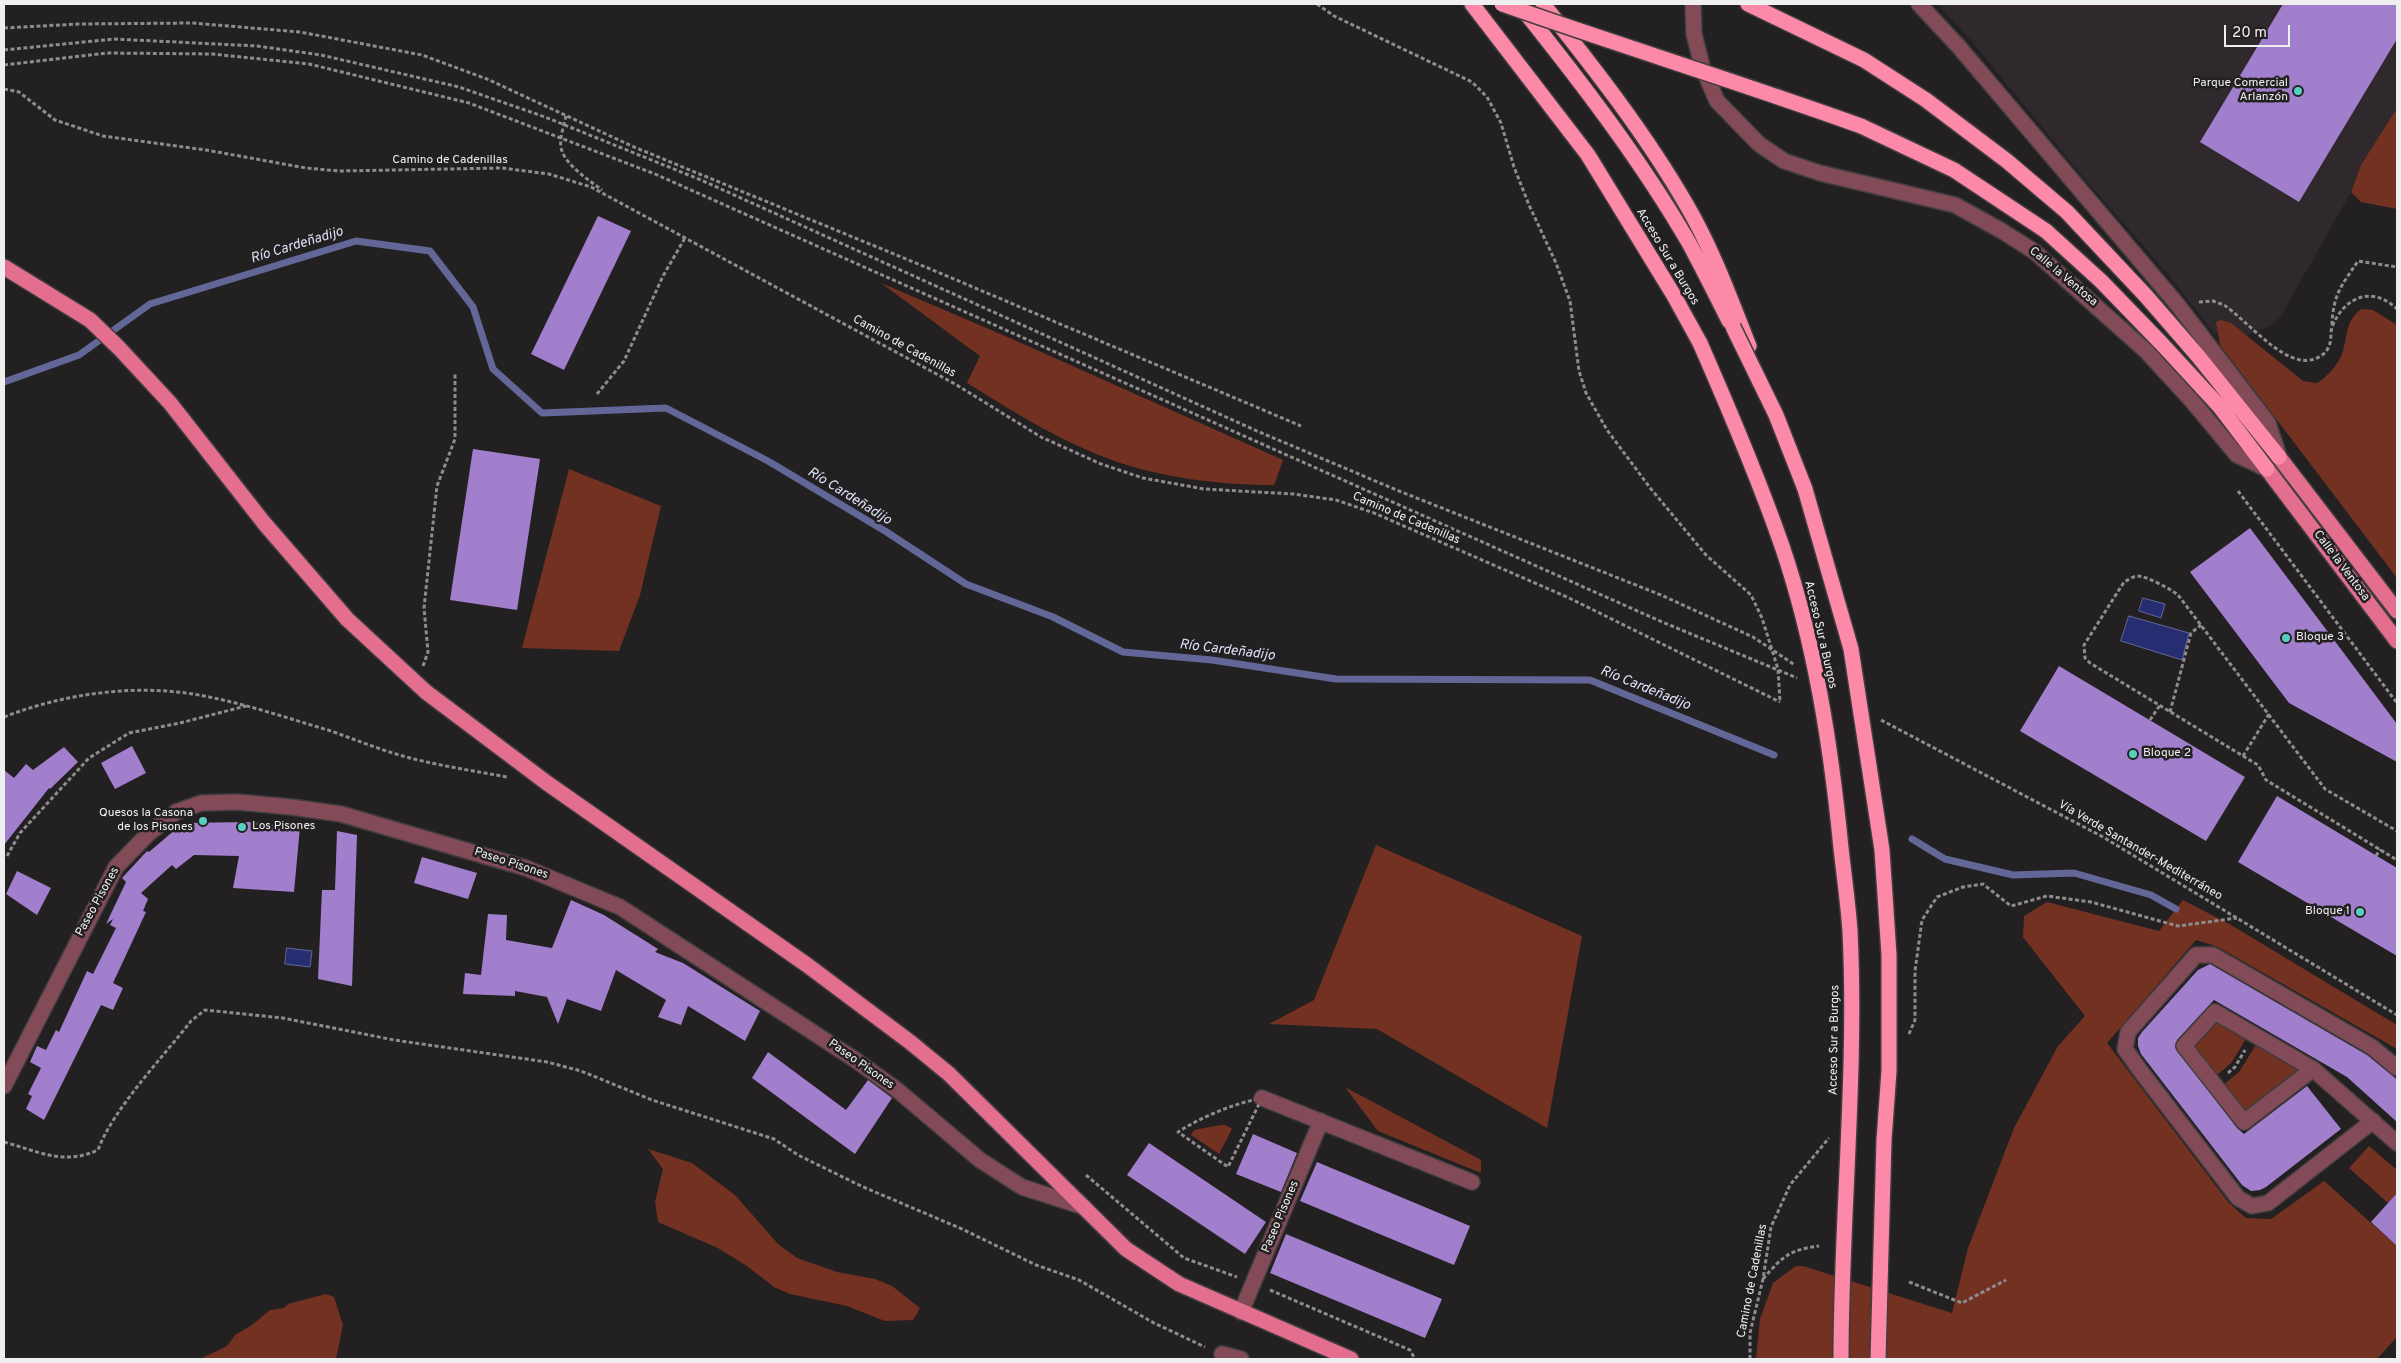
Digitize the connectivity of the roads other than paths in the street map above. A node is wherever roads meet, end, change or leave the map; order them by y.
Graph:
1 (1472, 4) edge
2 (1502, 4) edge
3 (1518, 4) edge
4 (1543, 4) edge
5 (1693, 4) edge
6 (1748, 4) edge
7 (1919, 4) edge
8 (4, 267) edge
9 (1736, 324) junction
10 (2279, 457) junction
11 (2267, 469) junction
12 (2397, 611) edge
13 (2397, 641) edge
14 (2397, 1068) edge
15 (2313, 1069) junction
16 (4, 1086) edge
17 (1262, 1098) road end
18 (1321, 1121) junction
19 (2373, 1121) junction
20 (2397, 1143) edge
21 (1472, 1182) dead end
22 (1084, 1207) junction
23 (1241, 1312) junction
24 (1351, 1359) edge
25 (1841, 1359) edge
26 (1878, 1359) edge

1 - 25 highway, Acceso Sur a Burgos, bridge
2 - 11 highway, bridge
3 - 9 highway, Acceso Sur a Burgos
4 - 9 highway
5 - 11 street, Calle la Ventosa
6 - 10 highway
7 - 10 street, Calle la Ventosa
8 - 22 main road, Paseo Pisones
9 - 26 highway, Acceso Sur a Burgos, bridge
10 - 12 main road, Calle la Ventosa
11 - 13 main road, Calle la Ventosa
14 - 19 street
15 - 15 street
15 - 19 street
16 - 22 street, Paseo Pisones
17 - 18 street
18 - 21 street
18 - 23 street, Paseo Pisones
19 - 20 street
22 - 23 main road, Paseo Pisones
23 - 24 main road, Paseo Pisones

